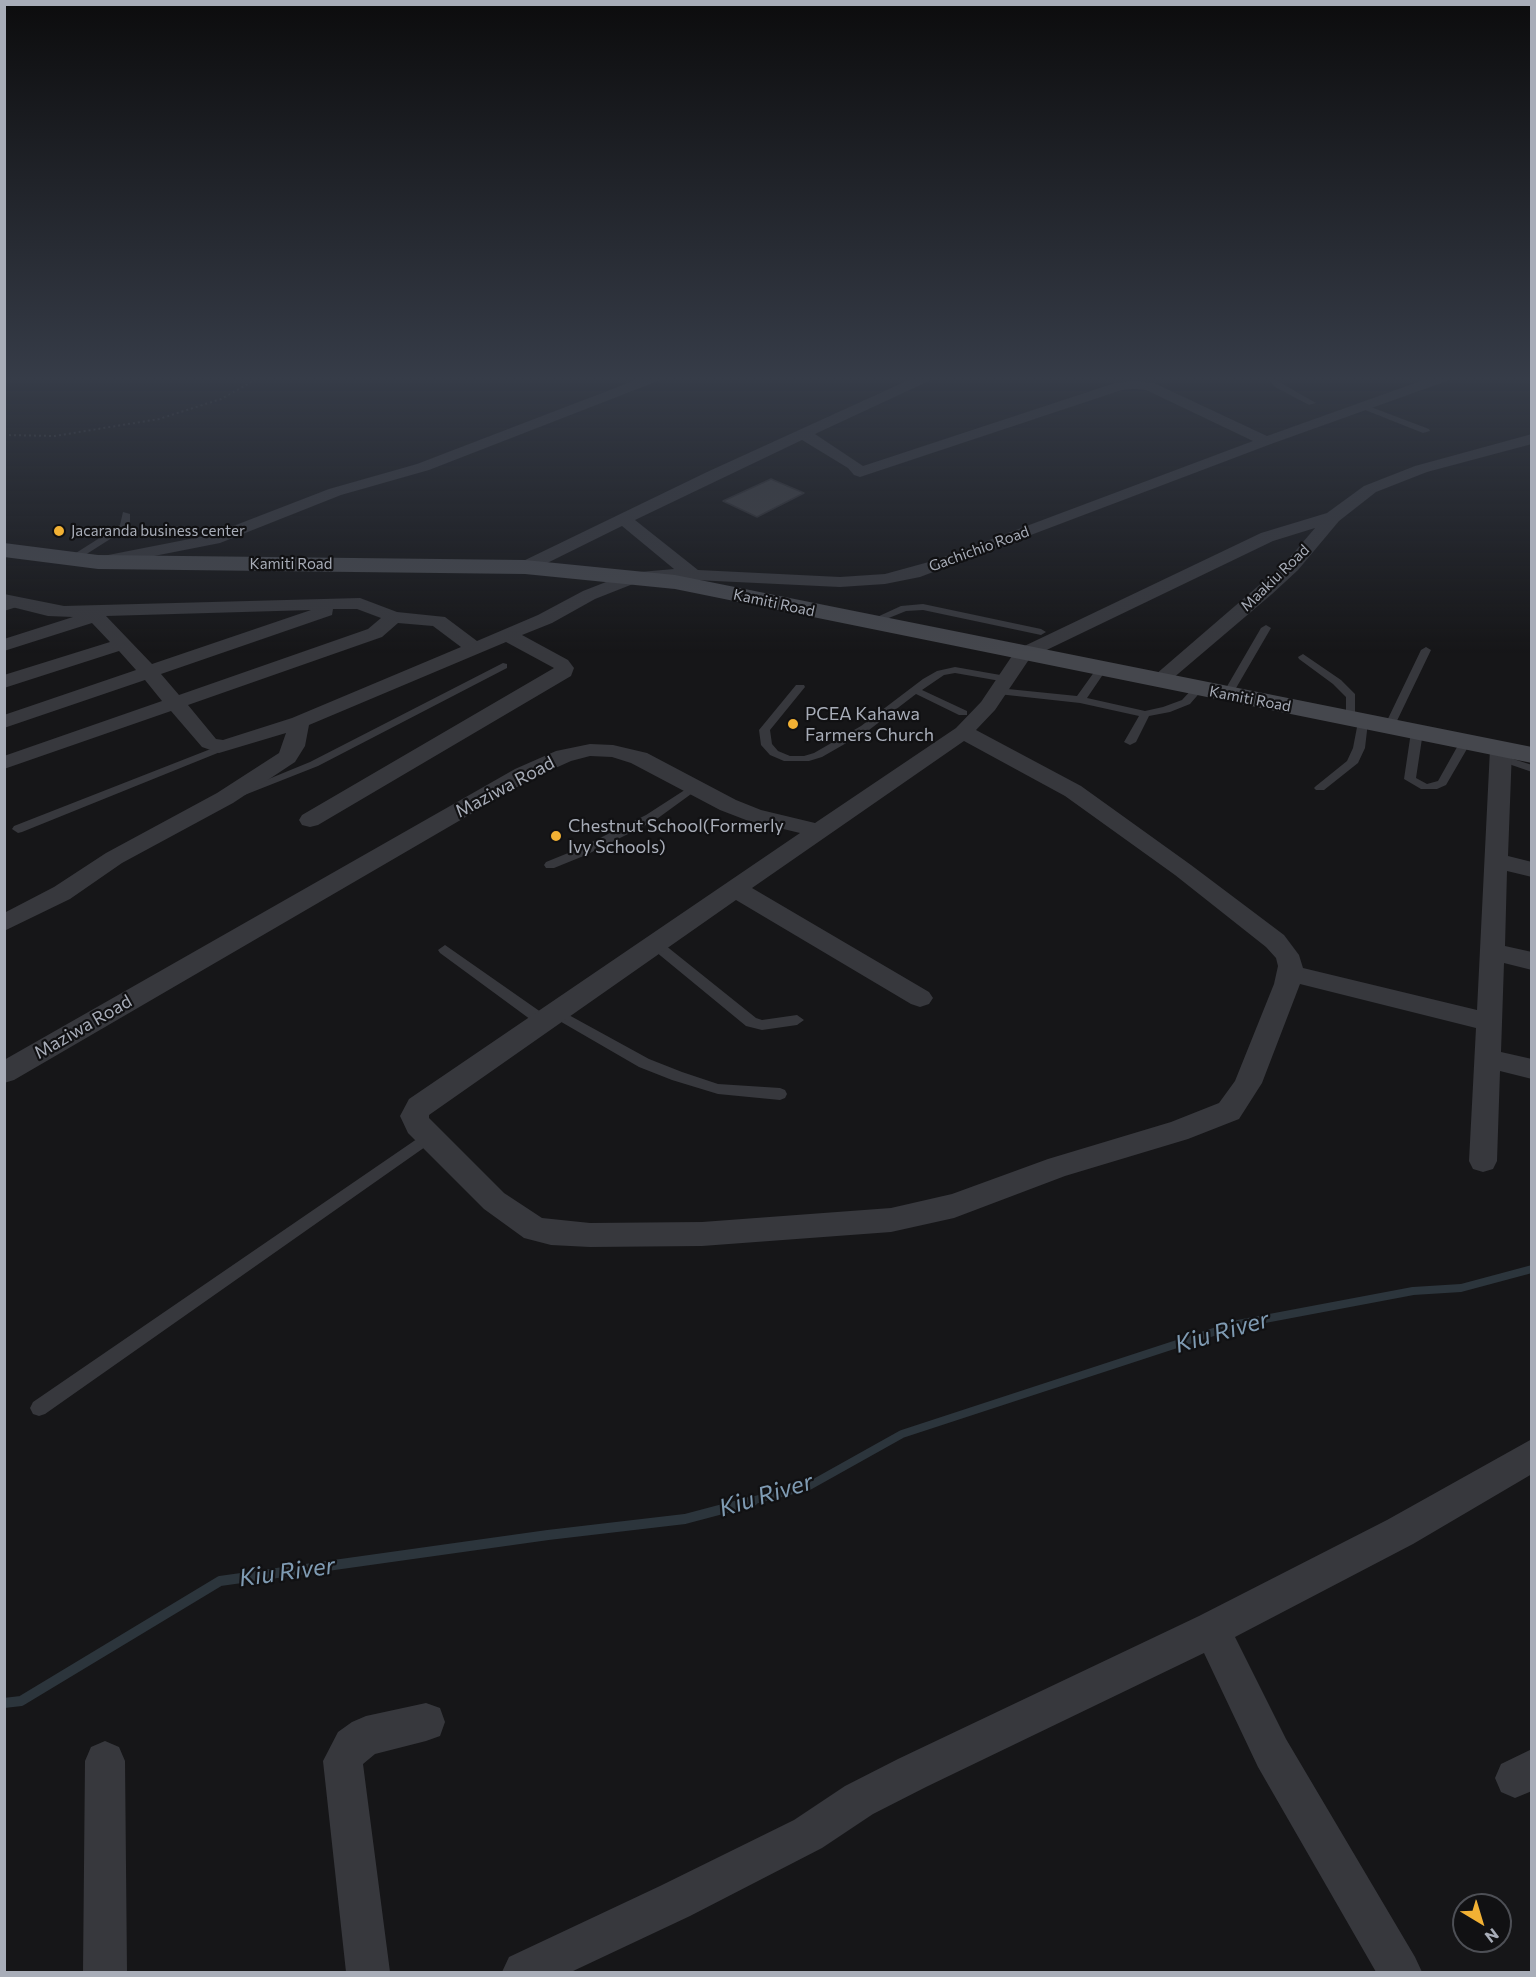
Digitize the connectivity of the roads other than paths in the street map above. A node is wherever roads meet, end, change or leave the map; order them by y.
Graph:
1 (411, 470) edge
2 (724, 470) edge
3 (1189, 470) edge
4 (1423, 470) edge
5 (126, 514) dead end
6 (1333, 518) junction
7 (623, 519) junction
8 (4, 550) edge
9 (71, 560) junction
10 (98, 562) junction
11 (525, 567) junction
12 (693, 575) junction
13 (635, 577) junction
14 (10, 603) edge
15 (348, 603) junction
16 (93, 614) junction
17 (394, 617) junction
18 (869, 623) junction
19 (1266, 628) dead end
20 (1041, 632) dead end
21 (506, 634) junction
22 (122, 644) junction
23 (4, 645) edge
24 (475, 648) junction
25 (1426, 650) dead end
26 (1023, 654) junction
27 (1303, 657) dead end
28 (503, 666) dead end
29 (1101, 669) junction
30 (149, 672) junction
31 (1158, 681) junction
32 (4, 682) edge
33 (1002, 685) junction
34 (800, 687) dead end
35 (1198, 689) junction
36 (915, 690) junction
37 (1227, 695) junction
38 (1080, 700) junction
39 (176, 705) junction
40 (1145, 714) junction
41 (1357, 721) junction
42 (4, 722) edge
43 (299, 722) junction
44 (963, 723) junction
45 (1389, 727) junction
46 (1417, 732) junction
47 (1130, 742) dead end
48 (1465, 742) junction
49 (226, 746) junction
50 (1501, 754) junction
51 (1532, 755) edge
52 (4, 764) edge
53 (1532, 770) edge
54 (694, 787) junction
55 (1320, 788) dead end
56 (225, 798) junction
57 (310, 820) dead end
58 (18, 829) dead end
59 (819, 831) junction
60 (1497, 861) junction
61 (550, 865) dead end
62 (1532, 870) edge
63 (735, 889) junction
64 (4, 923) edge
65 (655, 945) junction
66 (445, 950) dead end
67 (1492, 951) junction
68 (1532, 961) edge
69 (1289, 973) junction
70 (920, 998) dead end
71 (550, 1017) junction
72 (797, 1020) dead end
73 (1488, 1022) junction
74 (1486, 1058) junction
75 (1532, 1069) edge
76 (4, 1072) edge
77 (780, 1094) dead end
78 (430, 1136) junction
79 (1483, 1161) dead end
80 (39, 1408) dead end
81 (1532, 1455) edge
82 (1212, 1629) junction
83 (426, 1722) dead end
84 (105, 1761) dead end
85 (105, 1972) edge
86 (368, 1972) edge
87 (524, 1972) edge
88 (1400, 1972) edge

1 - 10 street
2 - 7 street
3 - 12 street, Gachichio Road
4 - 6 street, Maakiu Road
5 - 9 lane
6 - 26 street
6 - 31 street, Maakiu Road
7 - 11 street
7 - 12 street
8 - 9 main road, Kamiti Road
9 - 10 main road, Kamiti Road
10 - 11 main road, Kamiti Road
11 - 13 main road, Kamiti Road
12 - 13 street, Gachichio Road
13 - 18 main road, Kamiti Road
13 - 21 street, Gachichio Road
14 - 16 street
15 - 16 street
15 - 17 street
15 - 30 street
16 - 22 street
16 - 23 street
17 - 24 street
17 - 39 street
18 - 20 lane
18 - 26 main road, Kamiti Road
19 - 37 lane
21 - 24 street, Gachichio Road
21 - 57 street
22 - 30 street
22 - 32 street
24 - 43 street, Gachichio Road
25 - 45 lane
26 - 29 main road, Kamiti Road
26 - 33 street
27 - 41 lane
28 - 56 lane
29 - 31 main road, Kamiti Road
29 - 38 lane
30 - 39 street
30 - 42 street
31 - 35 main road, Kamiti Road
33 - 36 lane
33 - 38 lane
33 - 44 street
34 - 36 lane
35 - 37 main road, Kamiti Road
35 - 40 lane
36 - 44 lane
37 - 41 main road, Kamiti Road
38 - 40 lane
39 - 49 street
39 - 52 street
40 - 47 lane
41 - 45 main road, Kamiti Road
41 - 55 lane
43 - 49 street, Gachichio Road
43 - 56 street
44 - 59 street
44 - 69 street
45 - 46 main road, Kamiti Road
46 - 48 main road, Kamiti Road
46 - 48 lane
48 - 50 main road, Kamiti Road
49 - 58 lane
50 - 51 main road, Kamiti Road
50 - 53 lane
50 - 60 street
54 - 59 street, Maziwa Road
54 - 61 lane
54 - 76 street, Maziwa Road
56 - 64 street
59 - 63 street
60 - 62 street
60 - 67 street
63 - 65 street
63 - 70 street
65 - 71 street
65 - 72 lane
66 - 71 lane
67 - 68 street
67 - 73 street
69 - 73 street
69 - 78 street
71 - 77 lane
71 - 78 street
73 - 74 street
74 - 75 street
74 - 79 street
78 - 80 lane
81 - 82 street
82 - 87 street
82 - 88 street
83 - 86 street
84 - 85 street

